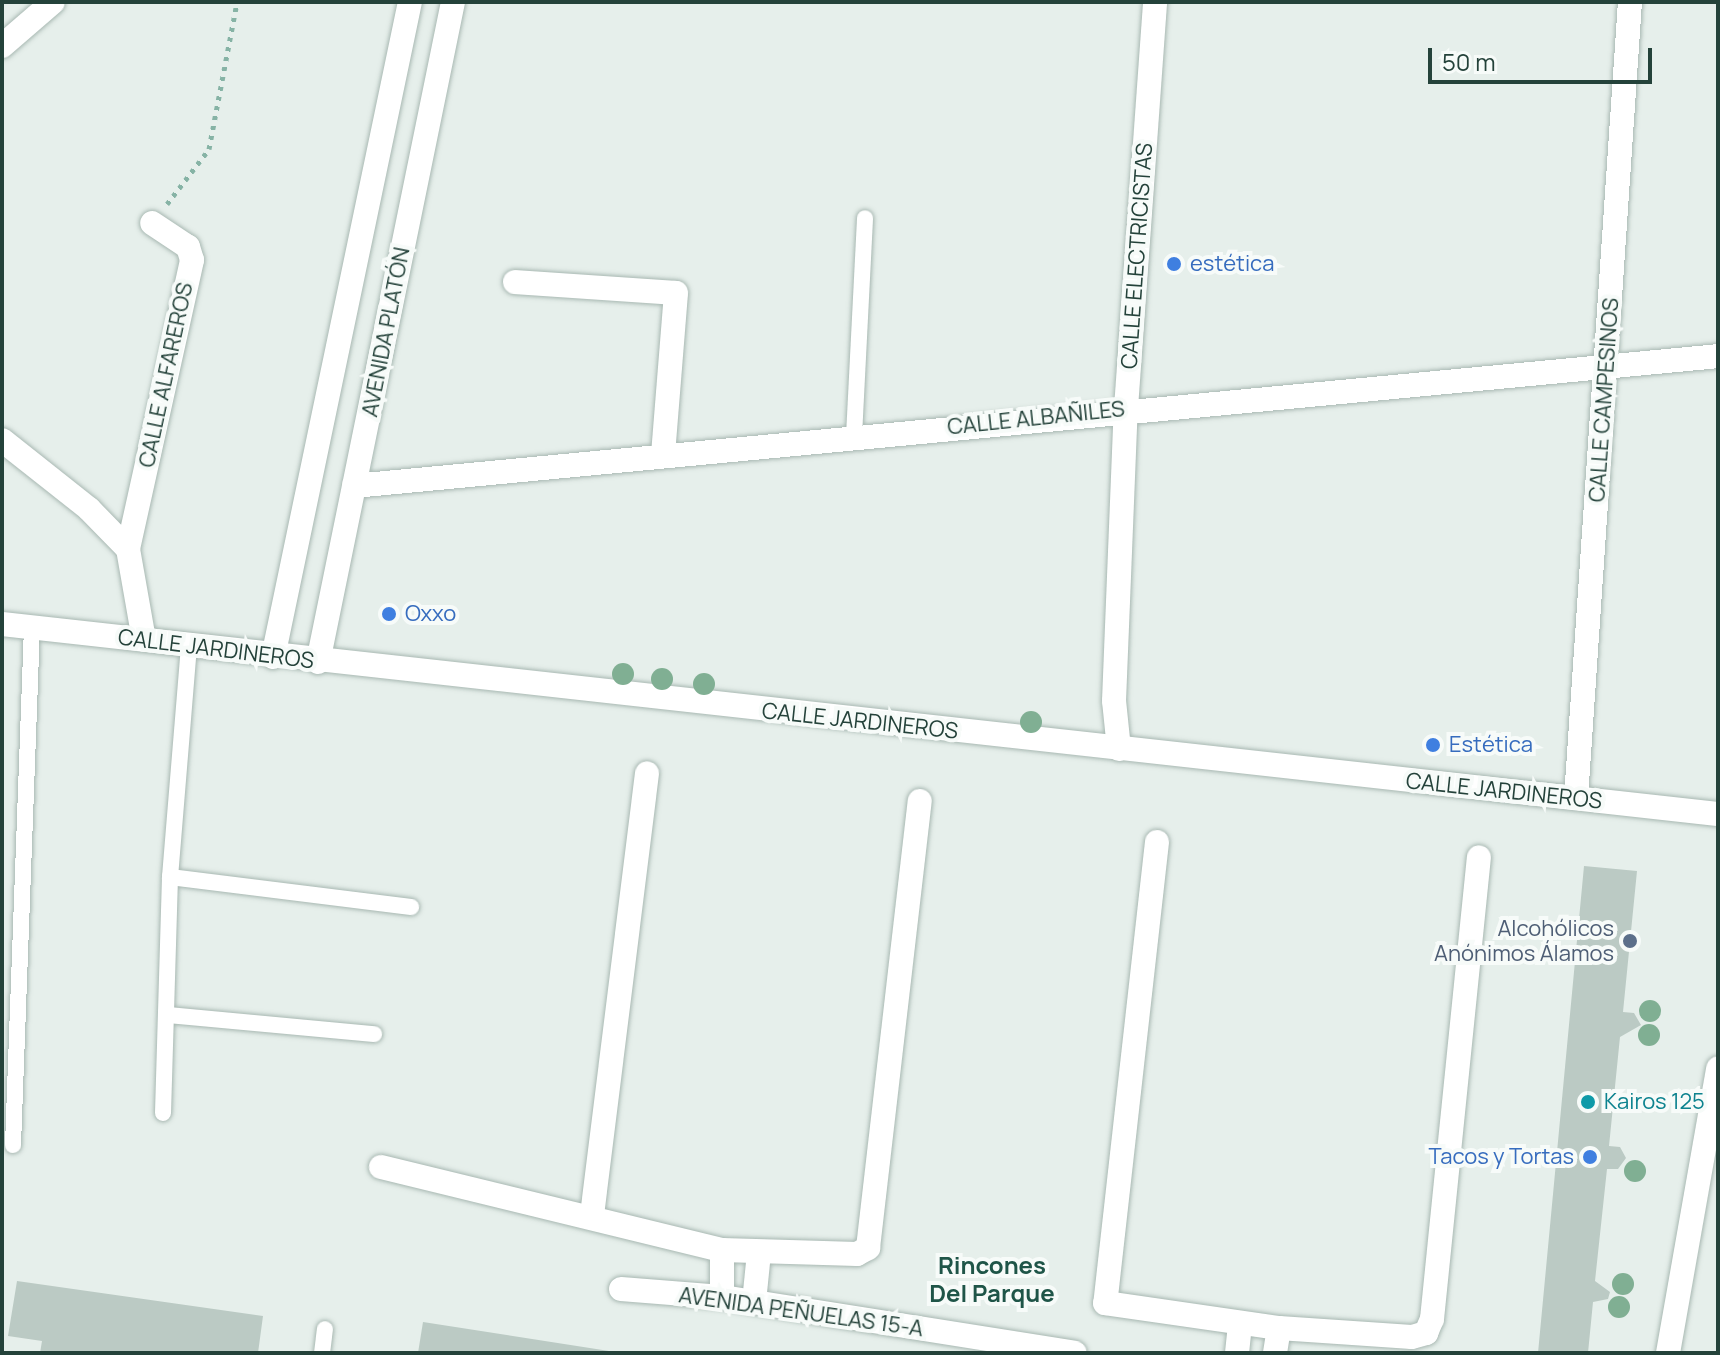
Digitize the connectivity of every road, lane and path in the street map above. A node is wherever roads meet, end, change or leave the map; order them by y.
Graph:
1 (53, 2) edge
2 (237, 2) edge
3 (410, 2) edge
4 (453, 2) edge
5 (1155, 2) edge
6 (1630, 2) edge
7 (2, 46) edge
8 (865, 218) dead end
9 (152, 223) joint
10 (515, 282) dead end
11 (1718, 356) edge
12 (1606, 366) junction
13 (1126, 408) junction
14 (854, 436) junction
15 (2, 440) edge
16 (663, 455) junction
17 (354, 486) junction
18 (128, 549) junction
19 (2, 624) edge
20 (32, 627) junction
21 (144, 640) junction
22 (189, 648) junction
23 (273, 657) junction
24 (318, 662) junction
25 (1119, 749) junction
26 (647, 773) dead end
27 (1576, 798) junction
28 (920, 801) dead end
29 (1718, 814) edge
30 (1157, 842) dead end
31 (1479, 857) dead end
32 (170, 877) junction
33 (411, 907) dead end
34 (168, 1015) junction
35 (374, 1034) dead end
36 (1718, 1068) edge
37 (163, 1113) dead end
38 (13, 1145) dead end
39 (381, 1167) dead end
40 (592, 1215) junction
41 (722, 1250) junction
42 (759, 1253) junction
43 (621, 1289) dead end
44 (722, 1297) junction
45 (754, 1302) junction
46 (1240, 1323) junction
47 (1279, 1328) junction
48 (325, 1329) dead end
49 (322, 1353) edge
50 (1075, 1353) edge
51 (1237, 1353) edge
52 (1275, 1353) edge
53 (1668, 1353) edge

1 - 7 street
2 - 9 path
3 - 23 street, AVENIDA PLATÓN
4 - 17 street, AVENIDA PLATÓN
5 - 13 street, CALLE ELECTRICISTAS
6 - 12 street, CALLE CAMPESINOS
8 - 14 lane
9 - 18 street, CALLE ALFAREROS
10 - 16 street
11 - 12 street, CALLE ALBAÑILES
12 - 13 street, CALLE ALBAÑILES
12 - 27 street, CALLE CAMPESINOS
13 - 14 street, CALLE ALBAÑILES
13 - 25 street, CALLE ELECTRICISTAS
14 - 16 street, CALLE ALBAÑILES
15 - 18 street
16 - 17 street, CALLE ALBAÑILES
17 - 24 street, AVENIDA PLATÓN
18 - 21 street
19 - 20 street, CALLE JARDINEROS
20 - 21 street, CALLE JARDINEROS
20 - 38 lane
21 - 22 street, CALLE JARDINEROS
22 - 23 street, CALLE JARDINEROS
22 - 32 lane
23 - 24 street, CALLE JARDINEROS
24 - 25 street, CALLE JARDINEROS
25 - 27 street, CALLE JARDINEROS
26 - 40 street
27 - 29 street, CALLE JARDINEROS
28 - 42 street
30 - 46 street
31 - 47 street
32 - 33 lane
32 - 34 lane
34 - 35 lane
34 - 37 lane
36 - 53 street
39 - 40 street
40 - 41 street
41 - 42 street
41 - 44 street
42 - 45 street
43 - 44 street, AVENIDA PEÑUELAS 15-A
44 - 45 street, AVENIDA PEÑUELAS 15-A
45 - 50 street, AVENIDA PEÑUELAS 15-A
46 - 47 street
46 - 51 street
47 - 52 street
48 - 49 lane

